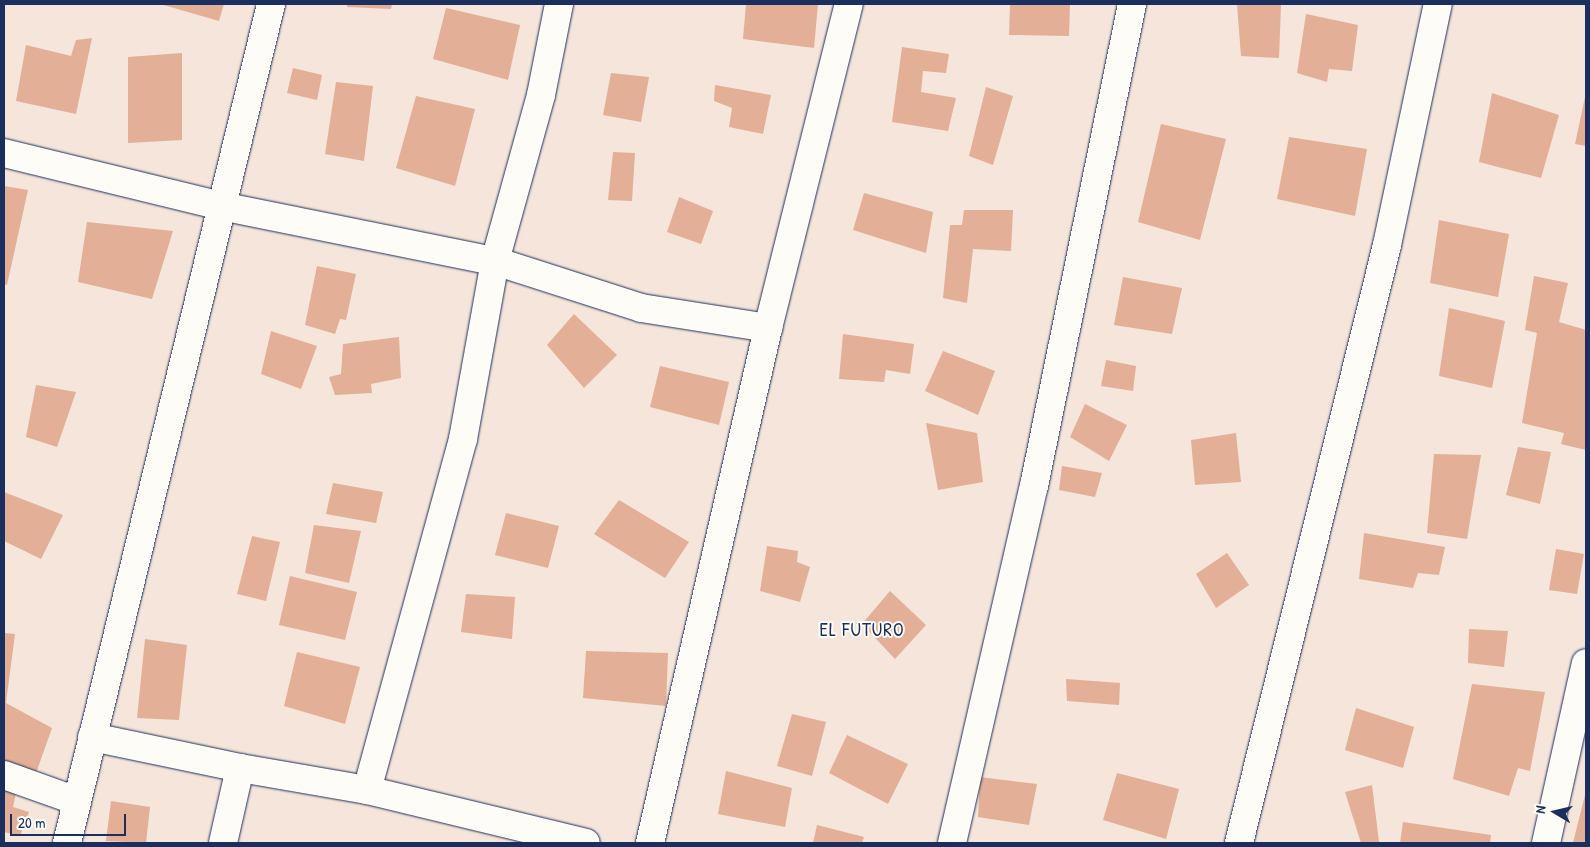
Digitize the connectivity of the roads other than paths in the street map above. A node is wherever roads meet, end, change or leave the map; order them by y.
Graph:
1 (271, 4) edge
2 (558, 4) edge
3 (849, 4) edge
4 (1132, 4) edge
5 (1438, 4) edge
6 (4, 154) edge
7 (221, 206) junction
8 (495, 261) junction
9 (768, 328) junction
10 (1586, 663) edge
11 (92, 737) junction
12 (240, 768) junction
13 (4, 775) edge
14 (367, 790) junction
15 (77, 801) junction
16 (66, 843) edge
17 (223, 843) edge
18 (586, 843) edge
19 (650, 843) edge
20 (952, 843) edge
21 (1239, 843) edge
22 (1546, 843) edge

1 - 7 street
2 - 8 street
3 - 9 street
4 - 20 street
5 - 21 street
6 - 7 street
7 - 8 street
7 - 11 street
8 - 9 street
8 - 14 street
9 - 19 street
10 - 22 street
11 - 12 street
11 - 15 street
12 - 14 street
12 - 17 street
13 - 15 street
14 - 18 street
15 - 16 street

